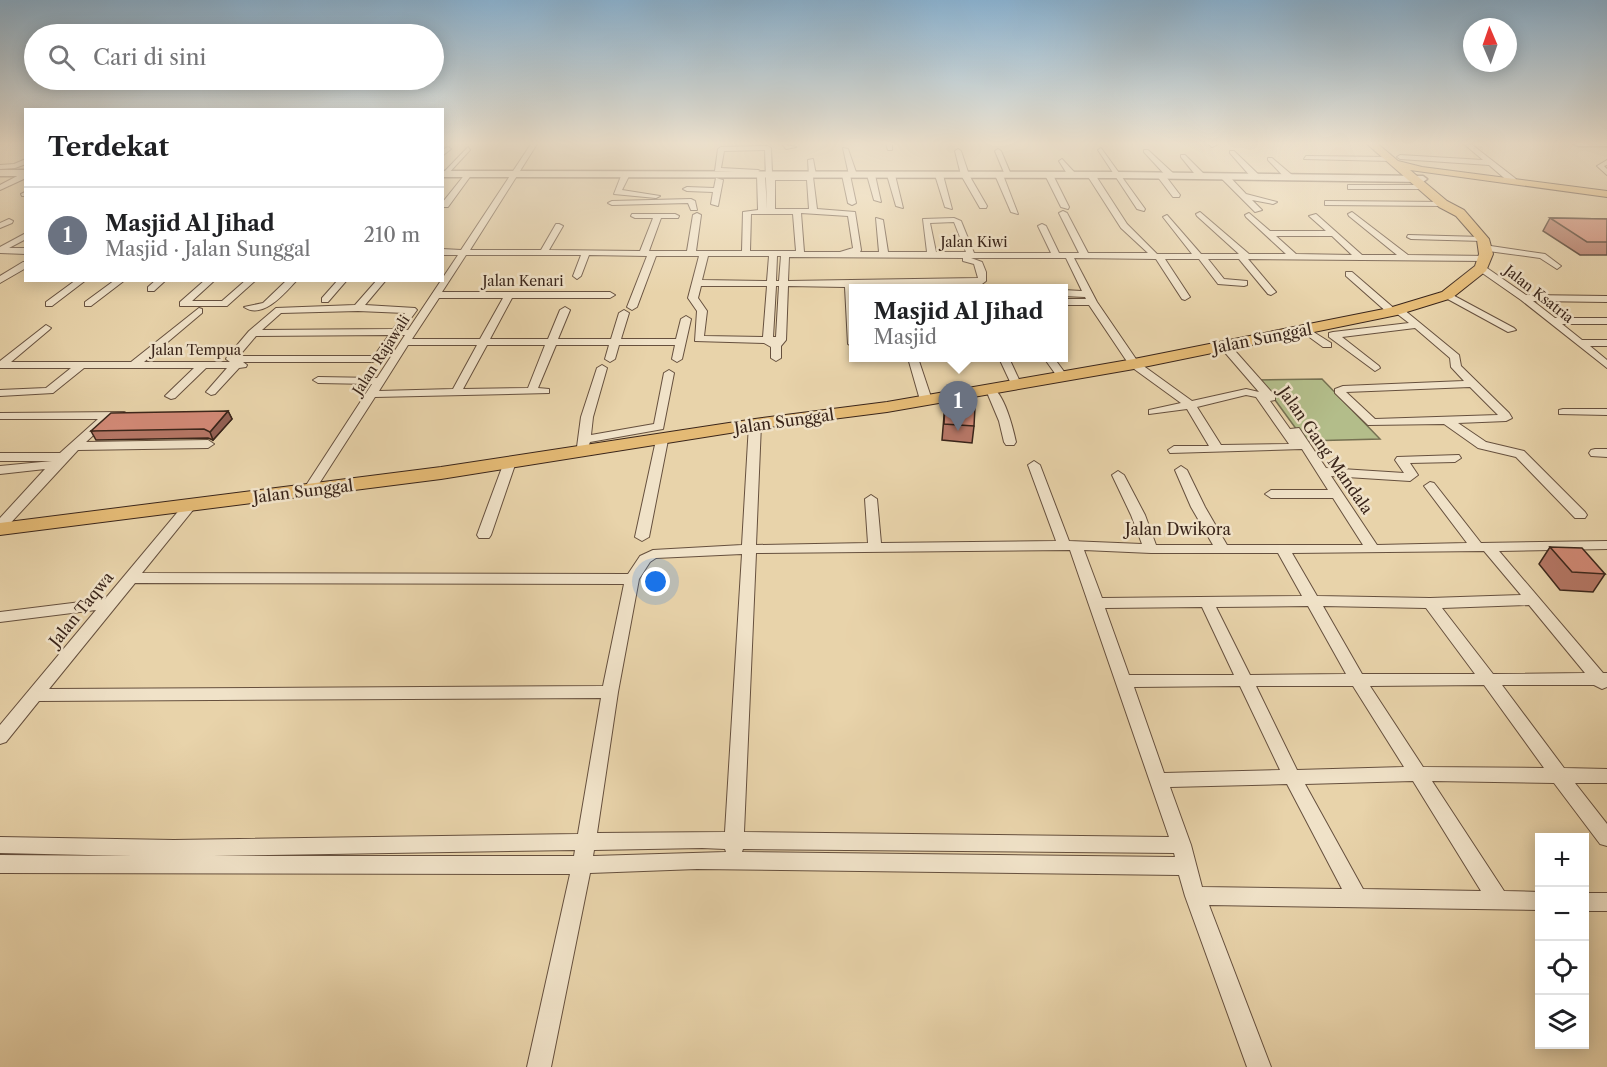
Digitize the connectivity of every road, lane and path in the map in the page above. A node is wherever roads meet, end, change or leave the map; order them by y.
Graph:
1 (454, 194) edge
2 (501, 194) edge
3 (626, 194) edge
4 (642, 194) edge
5 (693, 194) edge
6 (716, 194) edge
7 (766, 194) edge
8 (811, 194) edge
9 (851, 194) edge
10 (876, 194) edge
11 (896, 194) edge
12 (945, 194) edge
13 (976, 194) edge
14 (1007, 194) edge
15 (1057, 194) edge
16 (1103, 194) edge
17 (1131, 194) edge
18 (1434, 194) edge
19 (1591, 194) edge
20 (1243, 195) joint
21 (1607, 196) edge
22 (878, 200) dead end
23 (658, 202) junction
24 (1273, 202) dead end
25 (612, 203) dead end
26 (623, 203) junction
27 (852, 203) dead end
28 (1328, 203) dead end
29 (446, 205) dead end
30 (900, 206) dead end
31 (949, 207) dead end
32 (983, 207) dead end
33 (1449, 207) junction
34 (1141, 209) dead end
35 (1258, 210) dead end
36 (767, 211) junction
37 (797, 211) junction
38 (813, 211) junction
39 (1015, 212) dead end
40 (1200, 214) dead end
41 (1352, 214) dead end
42 (1249, 215) dead end
43 (635, 216) dead end
44 (658, 216) junction
45 (675, 216) dead end
46 (1167, 216) dead end
47 (1313, 216) dead end
48 (879, 220) dead end
49 (9, 221) dead end
50 (0, 226) edge
51 (559, 226) dead end
52 (1042, 226) dead end
53 (1269, 233) junction
54 (1333, 234) junction
55 (24, 236) edge
56 (1411, 237) dead end
57 (0, 250) edge
58 (24, 251) edge
59 (729, 251) dead end
60 (444, 252) edge
61 (462, 252) junction
62 (543, 253) junction
63 (586, 253) junction
64 (746, 253) junction
65 (800, 253) junction
66 (1483, 253) junction
67 (647, 254) junction
68 (691, 254) junction
69 (884, 255) junction
70 (932, 255) junction
71 (971, 255) junction
72 (1056, 255) junction
73 (1069, 256) junction
74 (1085, 256) junction
75 (1157, 256) junction
76 (1200, 256) junction
77 (703, 257) junction
78 (773, 257) junction
79 (785, 257) junction
80 (1245, 257) junction
81 (1294, 257) junction
82 (1337, 257) junction
83 (1360, 257) junction
84 (1406, 258) junction
85 (1346, 264) dead end
86 (24, 265) edge
87 (1557, 266) dead end
88 (1349, 274) dead end
89 (577, 276) dead end
90 (0, 280) edge
91 (79, 282) edge
92 (118, 282) edge
93 (160, 282) edge
94 (203, 282) edge
95 (208, 282) edge
96 (250, 282) edge
97 (291, 282) edge
98 (341, 282) edge
99 (380, 282) edge
100 (696, 283) junction
101 (771, 284) junction
102 (784, 284) junction
103 (1244, 284) dead end
104 (151, 289) dead end
105 (1271, 292) dead end
106 (1068, 293) edge
107 (437, 295) junction
108 (509, 295) junction
109 (610, 295) dead end
110 (1447, 295) junction
111 (1185, 297) dead end
112 (1090, 298) junction
113 (1524, 298) junction
114 (1607, 299) edge
115 (325, 300) dead end
116 (179, 301) dead end
117 (1068, 301) edge
118 (49, 304) dead end
119 (88, 304) dead end
120 (249, 307) dead end
121 (358, 308) junction
122 (565, 310) dead end
123 (199, 311) dead end
124 (1396, 312) junction
125 (686, 319) dead end
126 (1552, 321) junction
127 (1606, 321) edge
128 (1417, 326) junction
129 (46, 328) dead end
130 (1304, 329) junction
131 (1511, 330) dead end
132 (397, 332) junction
133 (412, 332) junction
134 (253, 333) junction
135 (484, 341) junction
136 (553, 341) junction
137 (616, 341) junction
138 (405, 342) junction
139 (681, 342) junction
140 (775, 342) junction
141 (1607, 343) edge
142 (1581, 344) junction
143 (1225, 345) junction
144 (1327, 345) dead end
145 (776, 358) dead end
146 (677, 359) dead end
147 (915, 362) edge
148 (1006, 362) edge
149 (1052, 362) edge
150 (391, 363) junction
151 (1607, 364) edge
152 (1, 365) edge
153 (81, 365) junction
154 (134, 365) junction
155 (203, 365) junction
156 (236, 365) junction
157 (1129, 365) junction
158 (1375, 368) dead end
159 (669, 373) dead end
160 (1063, 377) junction
161 (318, 380) dead end
162 (380, 381) junction
163 (1473, 384) junction
164 (1017, 386) junction
165 (533, 387) dead end
166 (458, 388) dead end
167 (991, 390) junction
168 (545, 391) dead end
169 (211, 392) dead end
170 (0, 393) edge
171 (371, 394) junction
172 (171, 396) dead end
173 (926, 400) junction
174 (1188, 408) junction
175 (1153, 412) dead end
176 (1563, 412) dead end
177 (1607, 412) edge
178 (141, 415) edge
179 (0, 416) edge
180 (108, 416) junction
181 (1449, 422) junction
182 (755, 424) junction
183 (662, 440) junction
184 (1010, 442) dead end
185 (208, 444) dead end
186 (75, 446) junction
187 (584, 446) junction
188 (1217, 449) junction
189 (1174, 450) dead end
190 (0, 457) edge
191 (1455, 458) dead end
192 (60, 460) junction
193 (510, 462) junction
194 (1034, 465) dead end
195 (0, 470) edge
196 (1181, 470) dead end
197 (1324, 472) junction
198 (1118, 474) dead end
199 (1430, 486) dead end
200 (309, 490) junction
201 (1271, 494) dead end
202 (1335, 494) junction
203 (871, 499) dead end
204 (191, 505) junction
205 (1580, 515) dead end
206 (0, 527) edge
207 (484, 535) dead end
208 (642, 537) dead end
209 (1607, 545) edge
210 (1070, 546) junction
211 (1221, 547) junction
212 (1282, 548) junction
213 (1483, 548) junction
214 (749, 549) junction
215 (875, 549) junction
216 (1151, 549) junction
217 (1373, 549) junction
218 (130, 578) junction
219 (632, 579) junction
220 (1534, 600) junction
221 (1310, 601) junction
222 (108, 603) junction
223 (1097, 603) junction
224 (1208, 603) junction
225 (1430, 603) junction
226 (0, 616) edge
227 (1357, 679) junction
228 (1490, 679) junction
229 (1245, 680) junction
230 (1123, 681) junction
231 (1604, 682) edge
232 (610, 692) junction
233 (34, 695) junction
234 (0, 737) edge
235 (1418, 774) junction
236 (1558, 776) junction
237 (1607, 776) edge
238 (1292, 777) junction
239 (1157, 780) junction
240 (1607, 838) edge
241 (586, 841) junction
242 (735, 841) junction
243 (934, 844) junction
244 (1026, 844) junction
245 (0, 845) edge
246 (315, 845) junction
247 (1181, 845) junction
248 (169, 856) junction
249 (733, 861) junction
250 (1032, 863) junction
251 (0, 864) edge
252 (306, 864) junction
253 (582, 865) junction
254 (936, 865) junction
255 (1187, 866) junction
256 (1195, 897) junction
257 (1358, 899) junction
258 (1498, 900) junction
259 (1535, 901) edge
260 (1589, 902) edge
261 (1607, 902) edge
262 (539, 1067) edge
263 (1259, 1067) edge

1 - 29 street
2 - 61 street, Jalan Rajawali
3 - 26 street
4 - 23 street
5 - 6 street
7 - 36 street
8 - 38 street
9 - 27 street
10 - 22 street
11 - 30 street
12 - 31 street
13 - 32 street
14 - 39 street
15 - 74 street
16 - 75 street
17 - 34 street
18 - 33 main road
19 - 21 main road
20 - 24 street
20 - 35 street
23 - 26 street
23 - 68 street
25 - 26 street
28 - 33 street
33 - 66 main road
36 - 37 street
36 - 64 street
37 - 38 street
37 - 65 street
38 - 65 street
40 - 80 street
41 - 84 street
42 - 53 street
43 - 44 street
44 - 45 street
44 - 67 street
46 - 76 street
47 - 54 street
48 - 69 street
49 - 50 street
51 - 62 street
52 - 72 street
53 - 54 street
53 - 81 street
54 - 83 street
55 - 57 street
56 - 66 street
57 - 58 street
59 - 64 street
60 - 61 street, Jalan Kiwi
61 - 62 street, Jalan Kiwi
61 - 107 street, Jalan Rajawali
62 - 63 street, Jalan Kiwi
63 - 67 street, Jalan Kiwi
63 - 89 street
64 - 65 street
64 - 77 street, Jalan Kiwi
64 - 78 street, Jalan Kiwi
65 - 69 street, Jalan Kiwi
65 - 79 street, Jalan Kiwi
66 - 84 street, Jalan Kiwi
66 - 87 street
66 - 110 main road, Jalan Sunggal
66 - 113 street, Jalan Ksatria
67 - 68 street, Jalan Kiwi
67 - 137 street
68 - 77 street, Jalan Kiwi
69 - 70 street, Jalan Kiwi
70 - 71 street, Jalan Kiwi
70 - 71 street
71 - 72 street, Jalan Kiwi
72 - 73 street, Jalan Kiwi
73 - 74 street, Jalan Kiwi
73 - 112 street
74 - 75 street, Jalan Kiwi
75 - 76 street, Jalan Kiwi
75 - 111 street
76 - 80 street, Jalan Kiwi
76 - 103 street
77 - 78 street
77 - 100 street
78 - 79 street, Jalan Kiwi
78 - 101 street
79 - 102 street
79 - 102 street
80 - 81 street, Jalan Kiwi
80 - 105 street
81 - 82 street, Jalan Kiwi
82 - 83 street, Jalan Kiwi
82 - 85 street
83 - 84 street, Jalan Kiwi
86 - 90 street
88 - 124 street
91 - 118 street
92 - 119 street
93 - 104 street
94 - 116 street
95 - 96 street
97 - 120 street
98 - 115 street
99 - 121 street
100 - 101 street
100 - 140 street
101 - 102 street
101 - 140 street
102 - 140 street
106 - 112 street
107 - 108 street, Jalan Kenari
107 - 133 street, Jalan Rajawali
108 - 109 street, Jalan Kenari
108 - 135 street
110 - 124 main road, Jalan Sunggal
110 - 131 street
112 - 117 street
112 - 157 street
113 - 114 street
113 - 126 street, Jalan Ksatria
121 - 132 street
121 - 134 street
122 - 136 street
123 - 154 street
124 - 128 street
124 - 130 main road, Jalan Sunggal
125 - 139 street
126 - 127 street
126 - 142 street, Jalan Ksatria
128 - 158 street
128 - 163 street
129 - 152 street
130 - 143 main road, Jalan Sunggal
130 - 144 street
132 - 133 street
132 - 134 street
132 - 134 street
133 - 138 street, Jalan Rajawali
135 - 136 street
135 - 138 street
135 - 166 street
136 - 137 street
136 - 165 street
137 - 139 street
137 - 187 street
138 - 150 street, Jalan Rajawali
139 - 146 street
140 - 145 street
141 - 142 street
142 - 151 street, Jalan Ksatria
143 - 157 main road, Jalan Sunggal
143 - 197 street, Jalan Gang Mandala
147 - 173 street
148 - 164 street
149 - 160 street
150 - 156 street, Jalan Tempua
150 - 162 street, Jalan Rajawali
152 - 153 street, Jalan Tempua
153 - 154 street, Jalan Tempua
153 - 170 street
154 - 155 street, Jalan Tempua
155 - 156 street, Jalan Tempua
155 - 172 street
156 - 169 street
157 - 160 main road, Jalan Sunggal
157 - 174 street
159 - 187 street
160 - 164 main road, Jalan Sunggal
161 - 162 street
162 - 171 street, Jalan Rajawali
163 - 181 street
163 - 181 street
164 - 167 main road, Jalan Sunggal
167 - 173 main road, Jalan Sunggal
167 - 184 street
168 - 171 street
171 - 200 street, Jalan Rajawali
173 - 182 main road, Jalan Sunggal
174 - 175 street
174 - 188 street
174 - 188 street
176 - 177 street
178 - 180 street
179 - 180 street
180 - 186 street
181 - 205 street
182 - 183 main road, Jalan Sunggal
182 - 214 street
183 - 187 main road, Jalan Sunggal
183 - 208 street
185 - 186 street
186 - 192 street
187 - 193 main road, Jalan Sunggal
188 - 189 street
190 - 192 street
191 - 197 street
192 - 195 street
192 - 206 street
193 - 200 main road, Jalan Sunggal
193 - 207 street
194 - 210 street
196 - 211 street
197 - 202 street, Jalan Gang Mandala
198 - 216 street
199 - 213 street
200 - 204 main road, Jalan Sunggal
201 - 202 street
202 - 217 street, Jalan Gang Mandala
203 - 215 street
204 - 206 main road, Jalan Sunggal
204 - 218 street, Jalan Taqwa
209 - 213 street, Jalan Dwikora
210 - 215 street, Jalan Dwikora
210 - 216 street, Jalan Dwikora
210 - 223 street
211 - 212 street, Jalan Dwikora
211 - 216 street, Jalan Dwikora
212 - 217 street, Jalan Dwikora
212 - 221 street
213 - 217 street, Jalan Dwikora
213 - 220 street
214 - 215 street, Jalan Dwikora
214 - 219 street, Jalan Dwikora
214 - 242 street
218 - 219 street
218 - 222 street, Jalan Taqwa
219 - 232 street
220 - 225 street
220 - 231 street
221 - 224 street
221 - 225 street
221 - 227 street
222 - 226 street
222 - 233 street, Jalan Taqwa
223 - 224 street
223 - 230 street
224 - 229 street
225 - 228 street
227 - 228 street
227 - 229 street
227 - 235 street
228 - 231 street
228 - 236 street
229 - 230 street
229 - 238 street
230 - 239 street
232 - 233 street
232 - 241 street
233 - 234 street, Jalan Taqwa
235 - 236 street
235 - 238 street
235 - 258 street
236 - 237 street
236 - 240 street
238 - 239 street
238 - 257 street
239 - 247 street
241 - 242 street
241 - 246 street
241 - 253 street
242 - 243 street
242 - 249 street
243 - 244 street
243 - 254 street
244 - 247 street
244 - 250 street
245 - 248 street
246 - 248 street
246 - 252 street
247 - 255 street
248 - 251 street
248 - 252 street
249 - 253 street
249 - 254 street
250 - 254 street
250 - 255 street
252 - 253 street
253 - 262 street
255 - 256 street
256 - 257 street
256 - 263 street
257 - 258 street
258 - 259 street
260 - 261 street

